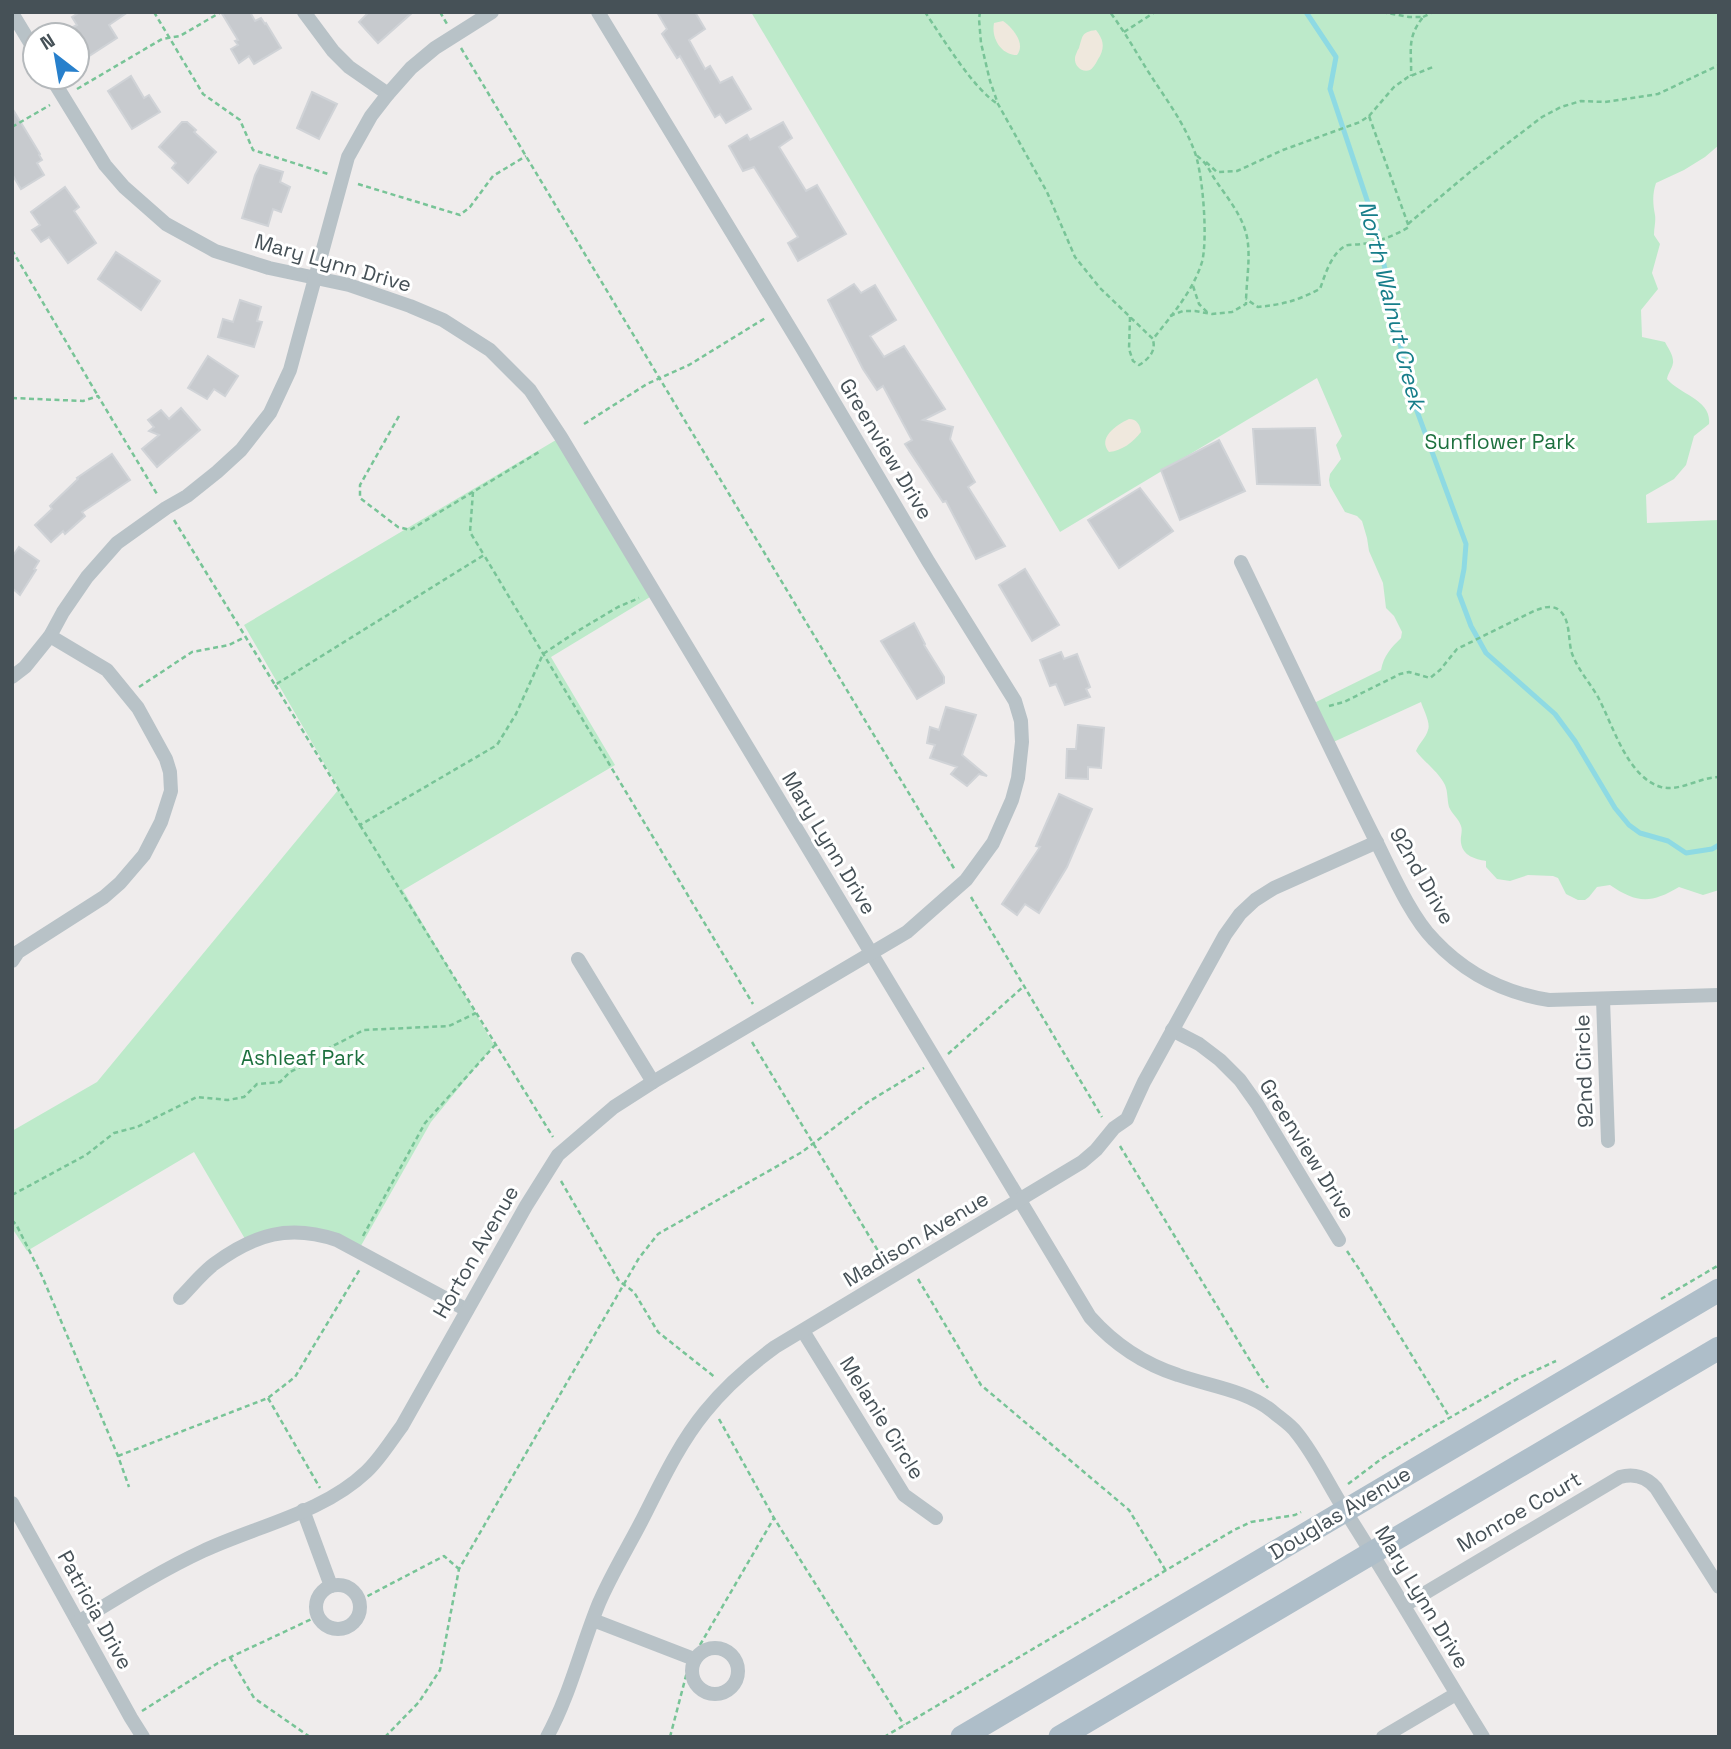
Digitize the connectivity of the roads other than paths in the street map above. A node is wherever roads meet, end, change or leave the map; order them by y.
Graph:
1 (304, 12) edge
2 (492, 12) edge
3 (598, 12) edge
4 (59, 91) edge
5 (388, 94) junction
6 (315, 278) junction
7 (1241, 562) dead end
8 (50, 636) junction
9 (12, 677) edge
10 (1377, 842) junction
11 (932, 911) joint
12 (871, 953) junction
13 (578, 959) dead end
14 (12, 961) edge
15 (1719, 995) edge
16 (1603, 999) junction
17 (1172, 1030) junction
18 (653, 1082) junction
19 (1608, 1141) dead end
20 (1019, 1201) junction
21 (1339, 1240) road end
22 (1719, 1290) edge
23 (180, 1298) dead end
24 (467, 1310) junction
25 (803, 1331) junction
26 (1719, 1348) edge
27 (12, 1503) edge
28 (303, 1510) junction
29 (1345, 1510) junction
30 (936, 1518) dead end
31 (1372, 1552) junction
32 (331, 1586) junction
33 (1719, 1587) edge
34 (1405, 1605) junction
35 (593, 1620) junction
36 (78, 1622) junction
37 (692, 1659) road end
38 (1456, 1694) junction
39 (143, 1737) edge
40 (547, 1737) edge
41 (962, 1737) edge
42 (1060, 1737) edge
43 (1383, 1737) edge
44 (1483, 1737) edge

1 - 5 street
2 - 5 street
3 - 11 street, Greenview Drive
4 - 6 street, Mary Lynn Drive
5 - 6 street
6 - 8 street
6 - 12 street, Mary Lynn Drive
7 - 10 street, 92nd Drive
8 - 9 street
8 - 14 street
10 - 16 street, 92nd Drive
10 - 17 street, Madison Avenue
11 - 12 street, Horton Avenue
12 - 18 street, Horton Avenue
12 - 20 street, Mary Lynn Drive
13 - 18 street
15 - 16 street, 92nd Drive
16 - 19 street, 92nd Circle
17 - 20 street, Madison Avenue
17 - 21 street, Greenview Drive
18 - 24 street, Horton Avenue
20 - 25 street, Madison Avenue
20 - 29 street, Mary Lynn Drive
22 - 29 main road, Douglas Avenue
23 - 24 street
24 - 28 street, Horton Avenue
25 - 30 street, Melanie Circle
25 - 35 street, Madison Avenue
26 - 31 main road
27 - 36 street, Patricia Drive
28 - 32 street
28 - 36 street, Horton Avenue
29 - 31 street, Mary Lynn Drive
29 - 41 main road, Douglas Avenue
31 - 34 street, Mary Lynn Drive
31 - 42 main road
32 - 32 street
33 - 34 street, Monroe Court
34 - 38 street, Mary Lynn Drive
35 - 37 street
35 - 40 street, Madison Avenue
36 - 39 street, Patricia Drive
38 - 43 street
38 - 44 street, Mary Lynn Drive

